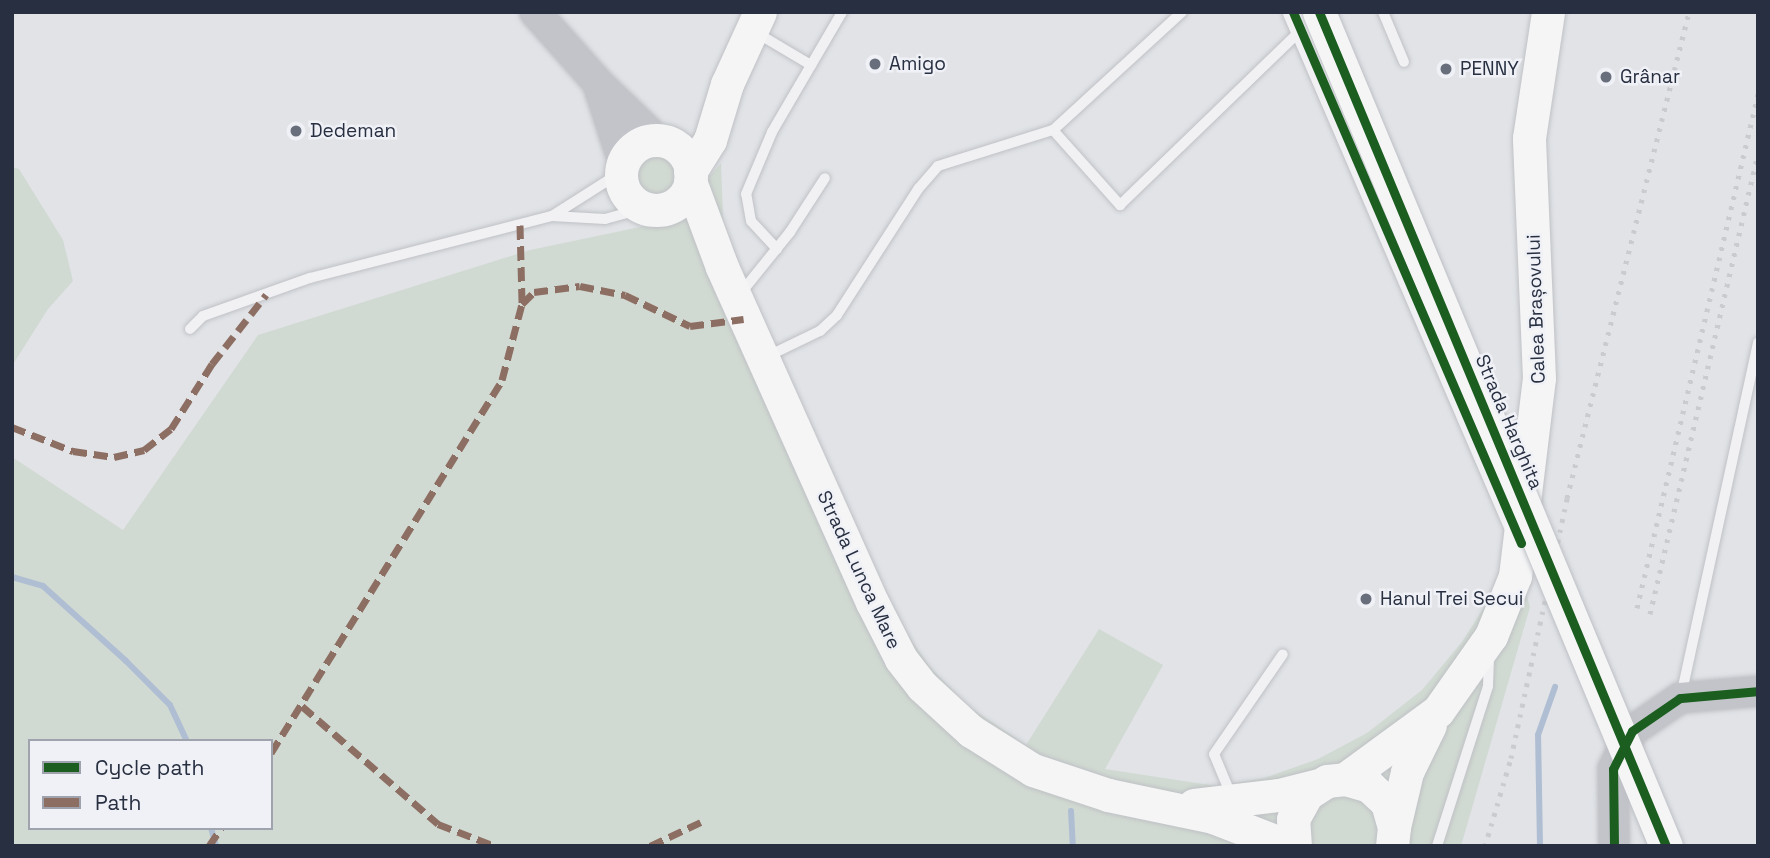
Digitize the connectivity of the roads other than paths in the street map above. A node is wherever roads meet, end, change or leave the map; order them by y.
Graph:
1 (535, 12) edge
2 (842, 12) edge
3 (1182, 12) edge
4 (1383, 12) edge
5 (1548, 12) edge
6 (1304, 18) edge
7 (756, 21) edge
8 (1404, 62) dead end
9 (811, 65) junction
10 (597, 83) junction
11 (727, 84) junction
12 (1053, 130) junction
13 (662, 141) junction
14 (622, 166) junction
15 (690, 176) junction
16 (825, 178) dead end
17 (651, 209) junction
18 (552, 216) junction
19 (777, 249) junction
20 (722, 267) junction
21 (736, 298) junction
22 (190, 329) dead end
23 (1758, 342) edge
24 (762, 359) junction
25 (1521, 543) junction
26 (1490, 636) junction
27 (1283, 654) dead end
28 (1758, 691) edge
29 (1680, 698) junction
30 (1438, 711) junction
31 (1332, 782) junction
32 (1233, 801) junction
33 (1174, 806) junction
34 (1393, 836) edge
35 (1288, 846) edge
36 (1295, 846) edge
37 (1437, 846) edge
38 (1614, 846) edge
39 (1667, 846) edge

1 - 10 main road
2 - 9 lane
3 - 12 lane
4 - 8 lane
5 - 25 main road, Calea Brașovului
6 - 12 lane
6 - 25 street
6 - 39 main road, Strada Harghita, bridge
7 - 9 lane
7 - 11 main road
9 - 19 lane
10 - 13 main road
10 - 14 main road
11 - 13 main road
11 - 15 main road
12 - 24 lane
13 - 14 main road
13 - 15 main road
14 - 17 main road
14 - 18 lane
15 - 17 main road
15 - 20 main road, Strada Lunca Mare
16 - 19 lane
17 - 18 lane
17 - 20 main road, Strada Lunca Mare
18 - 22 lane
19 - 21 lane
20 - 21 main road, Strada Lunca Mare
21 - 24 main road, Strada Lunca Mare
23 - 29 lane
24 - 33 main road, Strada Lunca Mare
25 - 26 main road, Calea Brașovului
26 - 30 main road, Calea Brașovului
26 - 37 lane
27 - 32 lane
28 - 29 main road
29 - 38 main road
30 - 31 main road, Calea Brașovului
30 - 34 main road, Calea Brașovului
31 - 32 main road, Strada Lunca Mare
31 - 34 main road
31 - 36 main road
32 - 33 main road, Strada Lunca Mare
33 - 35 main road, Strada Lunca Mare

